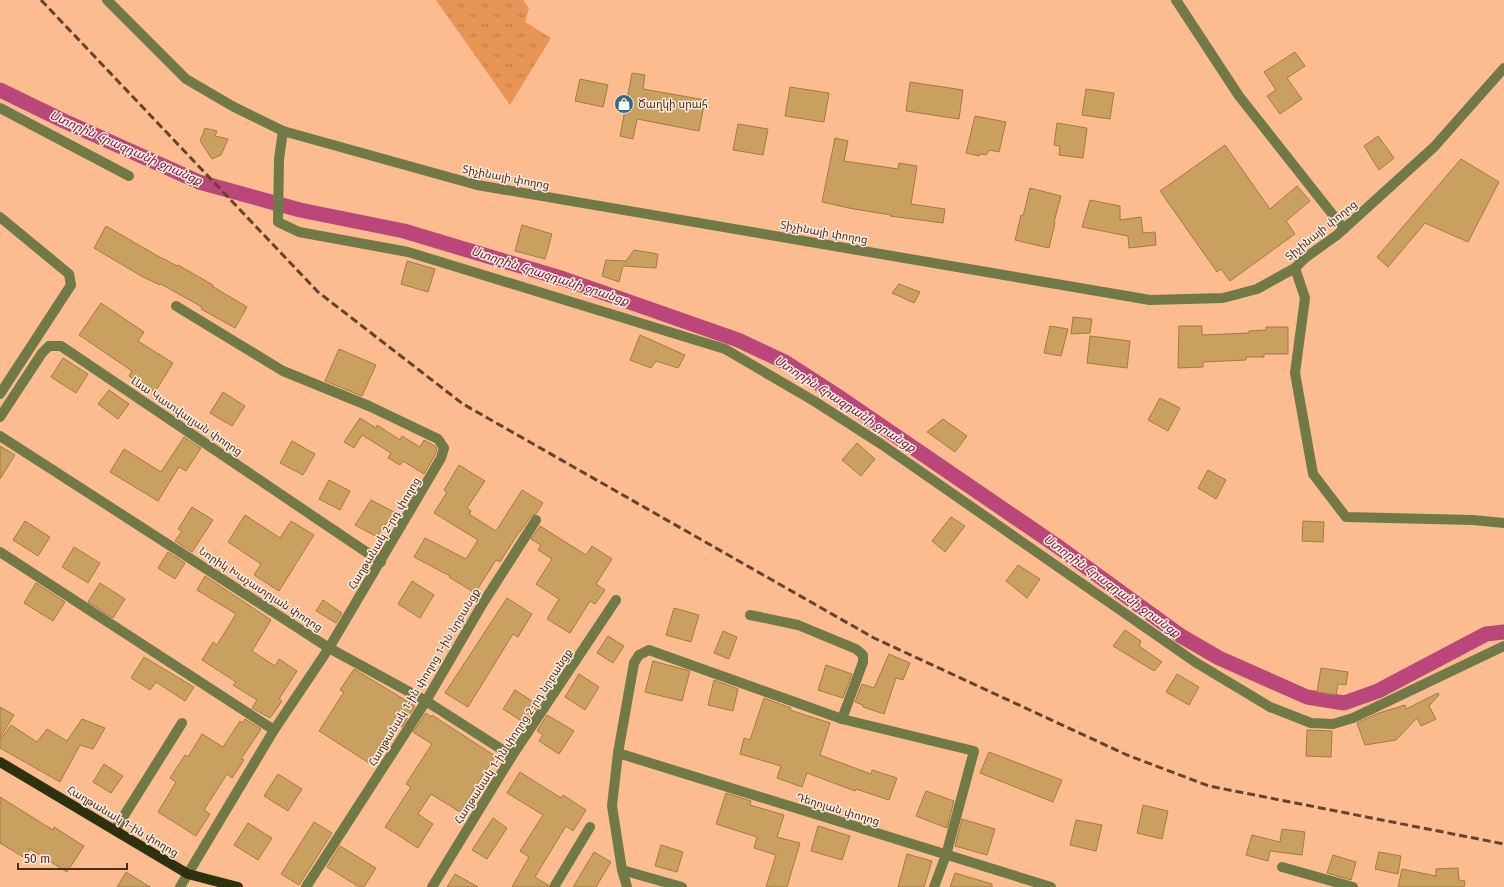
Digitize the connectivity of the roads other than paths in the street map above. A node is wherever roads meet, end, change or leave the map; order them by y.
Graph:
1 (107, 0) edge
2 (1176, 0) edge
3 (1504, 68) edge
4 (0, 108) edge
5 (283, 131) junction
6 (129, 176) dead end
7 (0, 216) edge
8 (1344, 229) junction
9 (1295, 268) junction
10 (176, 306) dead end
11 (0, 394) edge
12 (0, 417) edge
13 (0, 436) edge
14 (536, 520) dead end
15 (1504, 523) edge
16 (0, 552) edge
17 (380, 562) junction
18 (616, 600) dead end
19 (750, 615) dead end
20 (1504, 646) edge
21 (330, 648) junction
22 (426, 701) junction
23 (842, 719) junction
24 (182, 723) dead end
25 (274, 730) junction
26 (618, 753) junction
27 (512, 756) junction
28 (0, 762) edge
29 (590, 827) dead end
30 (115, 830) junction
31 (946, 855) junction
32 (1282, 867) dead end
33 (622, 870) junction
34 (188, 874) junction
35 (180, 887) edge
36 (238, 887) edge
37 (306, 887) edge
38 (432, 887) edge
39 (554, 887) edge
40 (627, 887) edge
41 (682, 887) edge
42 (934, 887) edge
43 (1051, 887) edge
44 (1354, 887) edge

1 - 5 street, Տիչինայի փողոց
2 - 8 street
3 - 8 street, Տիչինայի փողոց
4 - 6 street
5 - 9 street, Տիչինայի փողոց
5 - 20 street
7 - 11 street
8 - 9 street, Տիչինայի փողոց
9 - 15 street
10 - 17 street, Հաղթանակ 2-րդ փողոց
12 - 17 street, Լևա Կատվալյան փողոց
13 - 21 street, Նորիկ Խաչատրյան փողոց
14 - 22 street, Հաղթանակ 1-ին փողոց 1-ին նրբանցք
16 - 25 street
17 - 21 street, Հաղթանակ 2-րդ փողոց
18 - 27 street, Հաղթանակ 1-ին փողոց 2-րդ նրբանցք
19 - 23 street
21 - 22 street, Նորիկ Խաչատրյան փողոց
21 - 25 street, Հաղթանակ 2-րդ փողոց
22 - 27 street, Նորիկ Խաչատրյան փողոց
22 - 37 street, Հաղթանակ 1-ին փողոց 1-ին նրբանցք
23 - 26 street
23 - 31 street
24 - 30 street
25 - 34 street, Հաղթանակ 2-րդ փողոց
26 - 31 street, Դեղոյան փողոց
26 - 33 street
27 - 38 street, Հաղթանակ 1-ին փողոց 2-րդ նրբանցք
28 - 30 main road, Հաղթանակ 1-ին փողոց
29 - 39 street
30 - 34 main road, Հաղթանակ 1-ին փողոց
31 - 42 street
31 - 43 street, Դեղոյան փողոց
32 - 44 street
33 - 40 street
33 - 41 street
34 - 35 street, Հաղթանակ 2-րդ փողոց
34 - 36 main road, Հաղթանակ 1-ին փողոց

